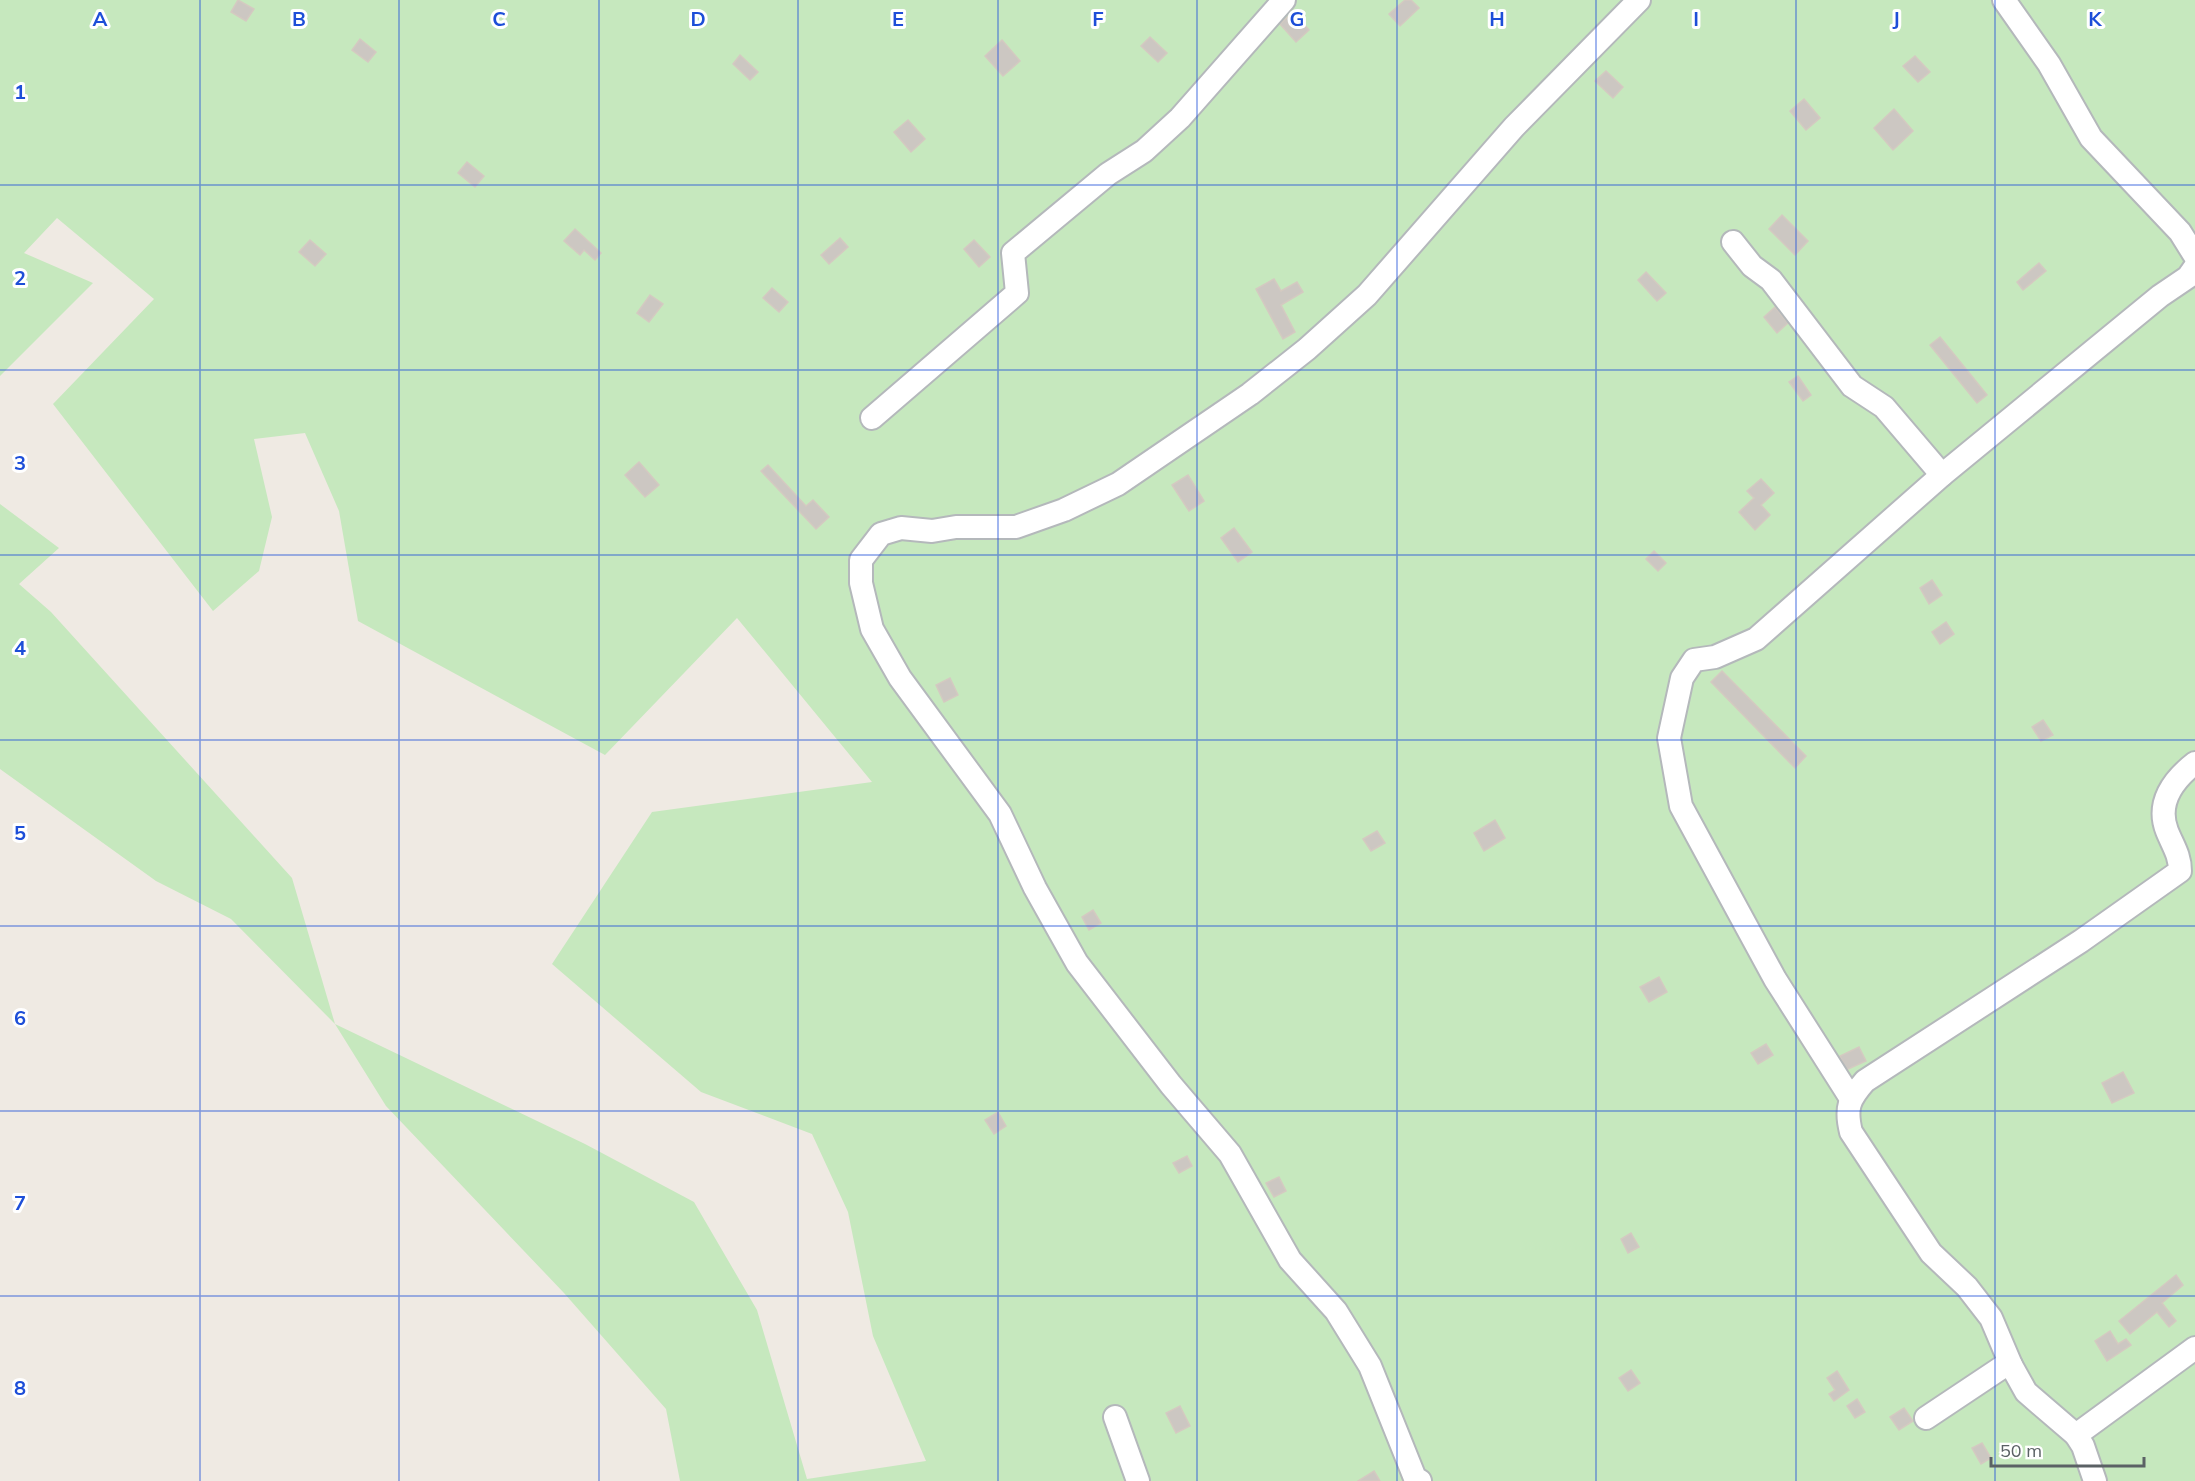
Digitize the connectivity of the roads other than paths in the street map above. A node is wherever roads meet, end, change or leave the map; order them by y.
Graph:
1 (1284, 0) edge
2 (1639, 0) edge
3 (2004, 0) edge
4 (2188, 230) edge
5 (1733, 242) dead end
6 (2195, 256) edge
7 (2195, 267) edge
8 (872, 418) dead end
9 (1942, 476) junction
10 (2195, 763) edge
11 (1850, 1097) junction
12 (2195, 1348) edge
13 (2011, 1365) junction
14 (1115, 1418) dead end
15 (1926, 1418) dead end
16 (2076, 1435) junction
17 (1138, 1481) edge
18 (1420, 1481) edge
19 (2094, 1481) edge

1 - 8 street
2 - 18 street
3 - 4 street
4 - 6 street
5 - 9 street
7 - 9 street
9 - 11 street
10 - 11 street
11 - 13 street
12 - 16 street
13 - 15 street
13 - 16 street
14 - 17 street
16 - 19 street

